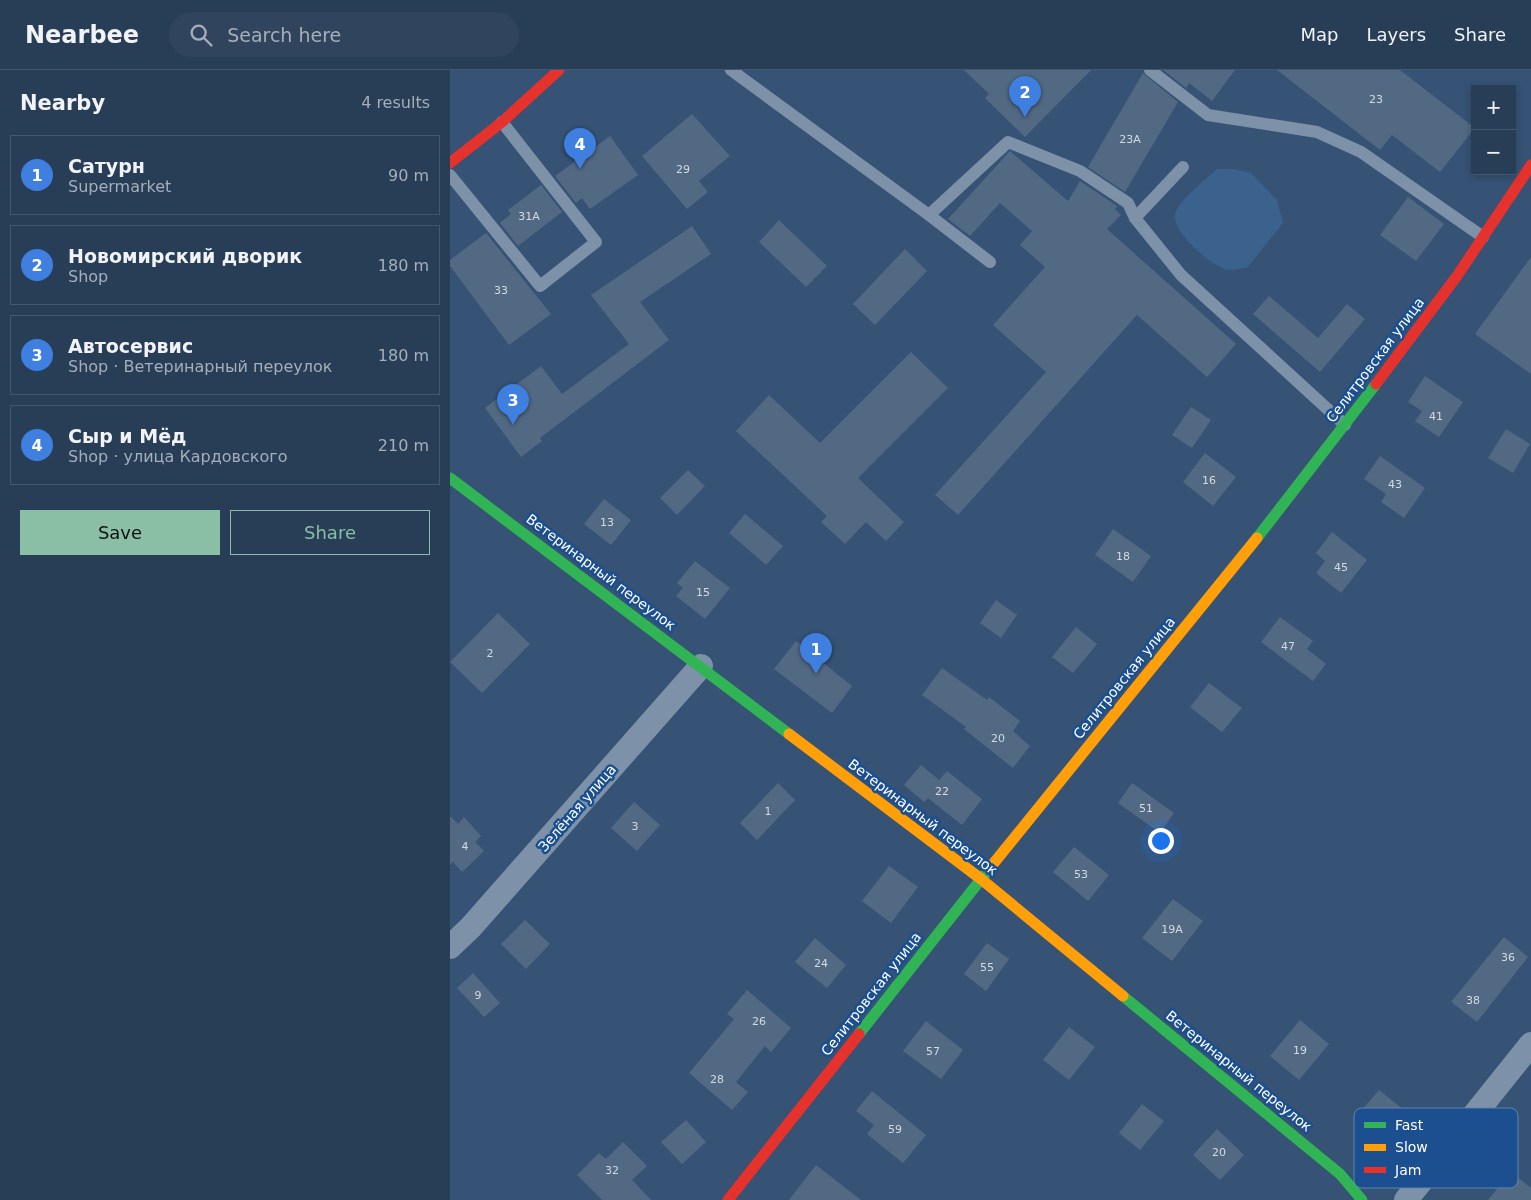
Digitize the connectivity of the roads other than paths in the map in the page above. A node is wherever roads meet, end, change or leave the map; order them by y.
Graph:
1 (559, 70) edge
2 (731, 70) edge
3 (1150, 70) edge
4 (502, 122) junction
5 (450, 163) edge
6 (1531, 165) edge
7 (1183, 167) dead end
8 (450, 175) edge
9 (929, 215) junction
10 (1135, 218) junction
11 (1483, 237) junction
12 (990, 262) dead end
13 (1344, 425) junction
14 (450, 478) edge
15 (701, 666) junction
16 (980, 879) junction
17 (450, 947) edge
18 (1531, 1044) edge
19 (1480, 1108) edge
20 (1416, 1188) edge
21 (728, 1200) edge
22 (1362, 1200) edge
23 (1406, 1200) edge

1 - 4 street
2 - 9 lane
3 - 11 lane
4 - 5 street
4 - 8 lane
6 - 11 street, Селитровская улица
7 - 10 lane
9 - 10 lane
9 - 12 lane
10 - 13 lane
11 - 13 street, Селитровская улица
13 - 16 street, Селитровская улица
14 - 15 street, Ветеринарный переулок
15 - 16 street, Ветеринарный переулок
15 - 17 street, Зелёная улица
16 - 21 street, Селитровская улица
16 - 22 street, Ветеринарный переулок
18 - 19 street
20 - 23 street

